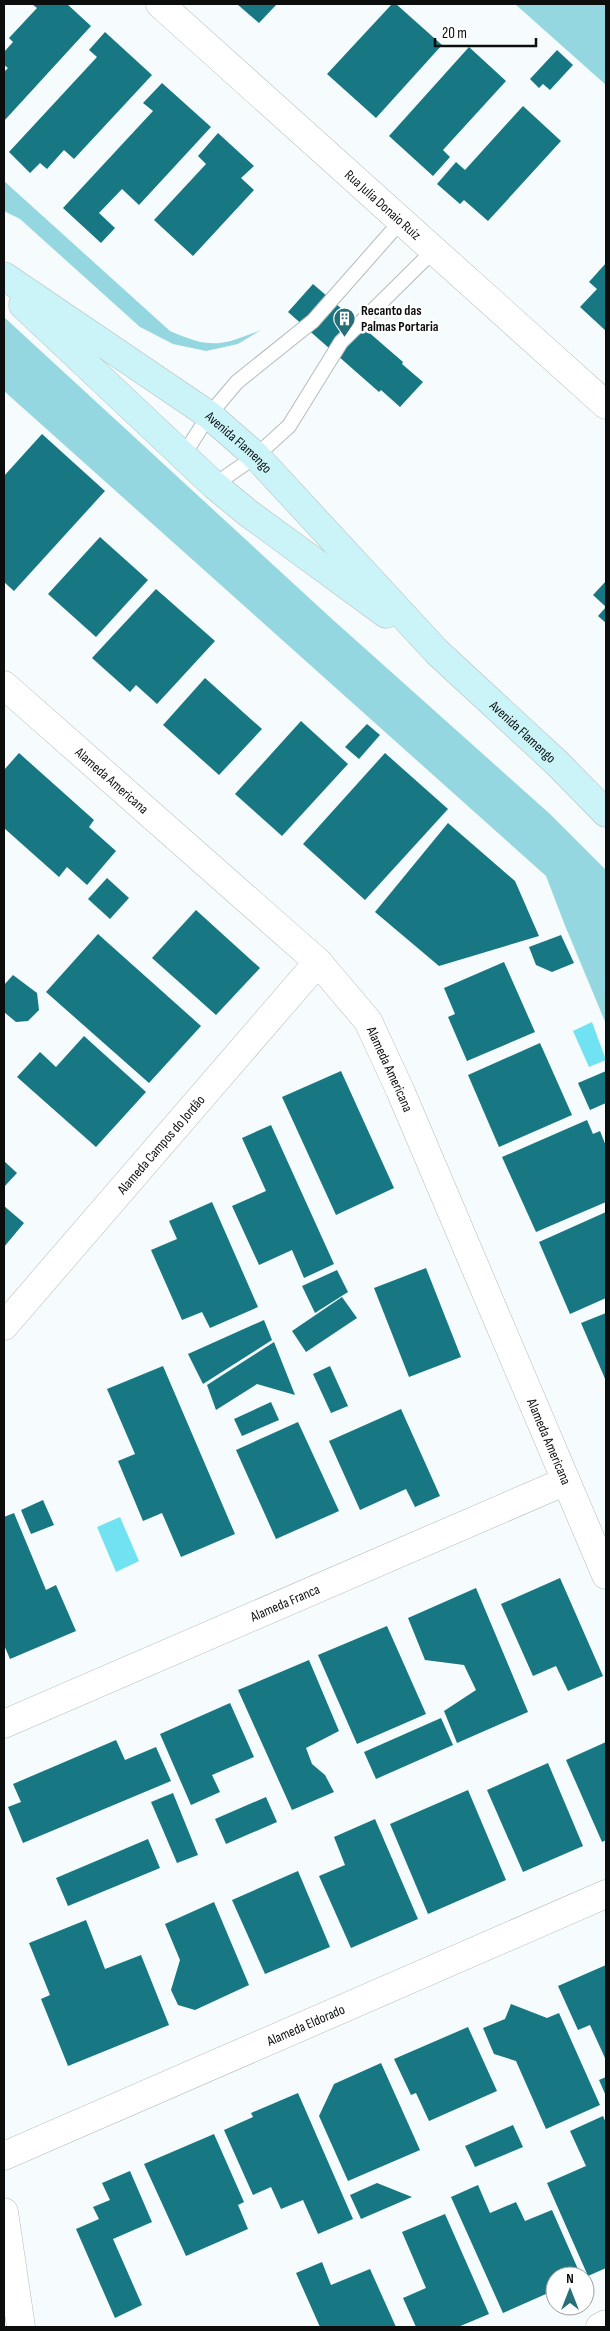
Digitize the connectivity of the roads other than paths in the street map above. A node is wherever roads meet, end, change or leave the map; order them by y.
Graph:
1 (160, 4) edge
2 (401, 221) junction
3 (434, 250) junction
4 (4, 276) edge
5 (4, 287) edge
6 (606, 405) edge
7 (209, 415) junction
8 (183, 456) junction
9 (256, 456) junction
10 (214, 484) junction
11 (437, 652) junction
12 (4, 685) edge
13 (606, 813) edge
14 (318, 962) junction
15 (4, 1326) edge
16 (566, 1481) junction
17 (606, 1575) edge
18 (4, 1724) edge
19 (606, 1894) edge
20 (4, 2156) edge
21 (4, 2212) edge
22 (606, 2324) edge
23 (21, 2327) edge
24 (600, 2327) edge

1 - 2 street, Rua Julia Donaio Ruiz
2 - 3 street, Rua Julia Donaio Ruiz
2 - 7 lane
3 - 6 street, Rua Julia Donaio Ruiz
3 - 9 lane
4 - 7 street, Avenida Flamengo
5 - 8 street, Avenida Flamengo
7 - 8 lane
7 - 9 street, Avenida Flamengo
8 - 10 street, Avenida Flamengo
9 - 10 lane
9 - 11 street, Avenida Flamengo
10 - 11 street, Avenida Flamengo
11 - 13 street, Avenida Flamengo
12 - 14 street, Alameda Americana
14 - 15 street, Alameda Campos do Jordão
14 - 16 street, Alameda Americana
16 - 17 street, Alameda Americana
16 - 18 street, Alameda Franca
19 - 20 street, Alameda Eldorado
21 - 23 street
22 - 24 street

